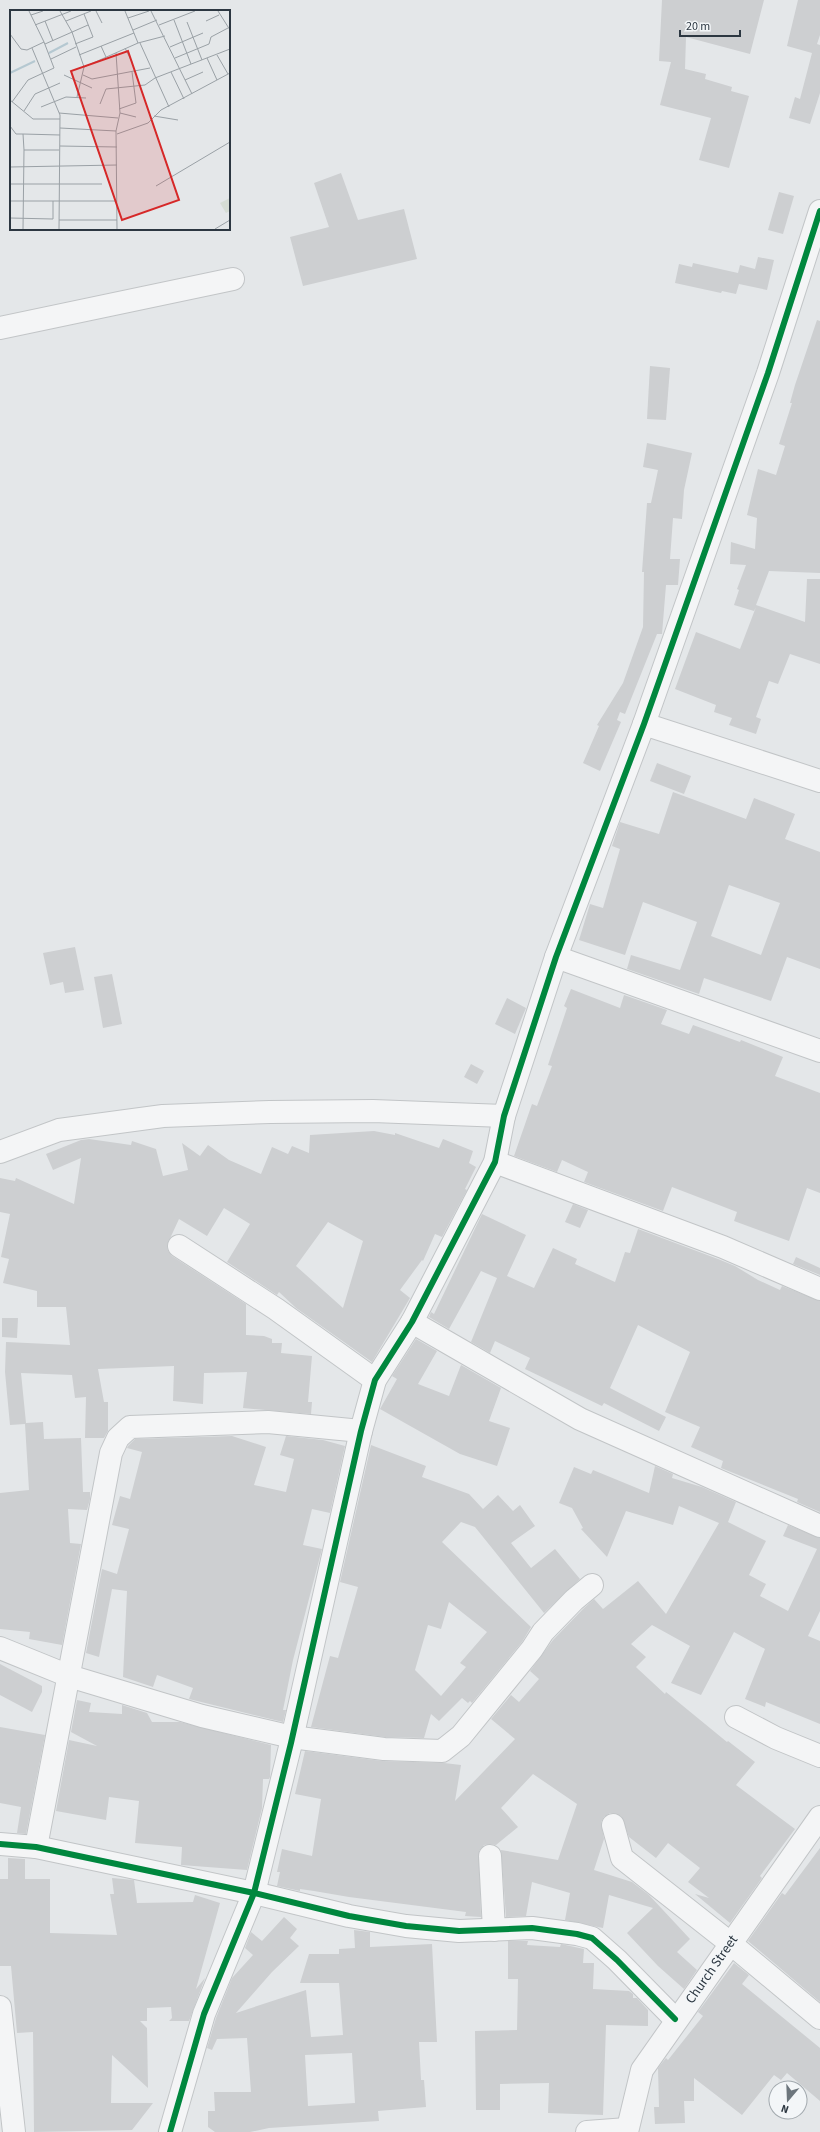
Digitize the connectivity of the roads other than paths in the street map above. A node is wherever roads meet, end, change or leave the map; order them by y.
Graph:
1 (820, 211) edge
2 (812, 262) edge
3 (233, 279) dead end
4 (0, 328) edge
5 (644, 724) junction
6 (820, 781) edge
7 (556, 957) junction
8 (820, 1051) edge
9 (504, 1116) junction
10 (0, 1152) edge
11 (496, 1162) junction
12 (179, 1246) dead end
13 (820, 1289) edge
14 (412, 1322) junction
15 (375, 1380) junction
16 (361, 1431) junction
17 (820, 1526) edge
18 (592, 1585) dead end
19 (0, 1648) edge
20 (69, 1676) junction
21 (736, 1717) dead end
22 (292, 1737) junction
23 (820, 1756) edge
24 (820, 1817) edge
25 (613, 1825) dead end
26 (0, 1844) edge
27 (36, 1847) junction
28 (490, 1856) dead end
29 (254, 1893) junction
30 (494, 1930) junction
31 (730, 1943) junction
32 (0, 2007) edge
33 (820, 2018) edge
34 (676, 2020) junction
35 (627, 2131) edge
36 (14, 2132) edge
37 (170, 2132) edge
38 (587, 2132) edge

1 - 2 street
2 - 5 street
3 - 4 street
5 - 6 street
5 - 7 street
7 - 8 street
7 - 9 street
9 - 10 street
9 - 11 street
11 - 13 street
11 - 14 street
12 - 15 street
14 - 15 street
14 - 17 street
15 - 16 street
16 - 20 street
16 - 22 street
18 - 22 street
19 - 20 street
20 - 22 street
20 - 27 street
21 - 23 street
22 - 29 street
24 - 31 street, Church Street
25 - 31 street
26 - 27 street
27 - 29 street
28 - 30 street
29 - 30 street
29 - 37 street
30 - 34 street
31 - 33 street
31 - 34 street, Church Street
32 - 36 street
34 - 35 street, Church Street
35 - 38 street

